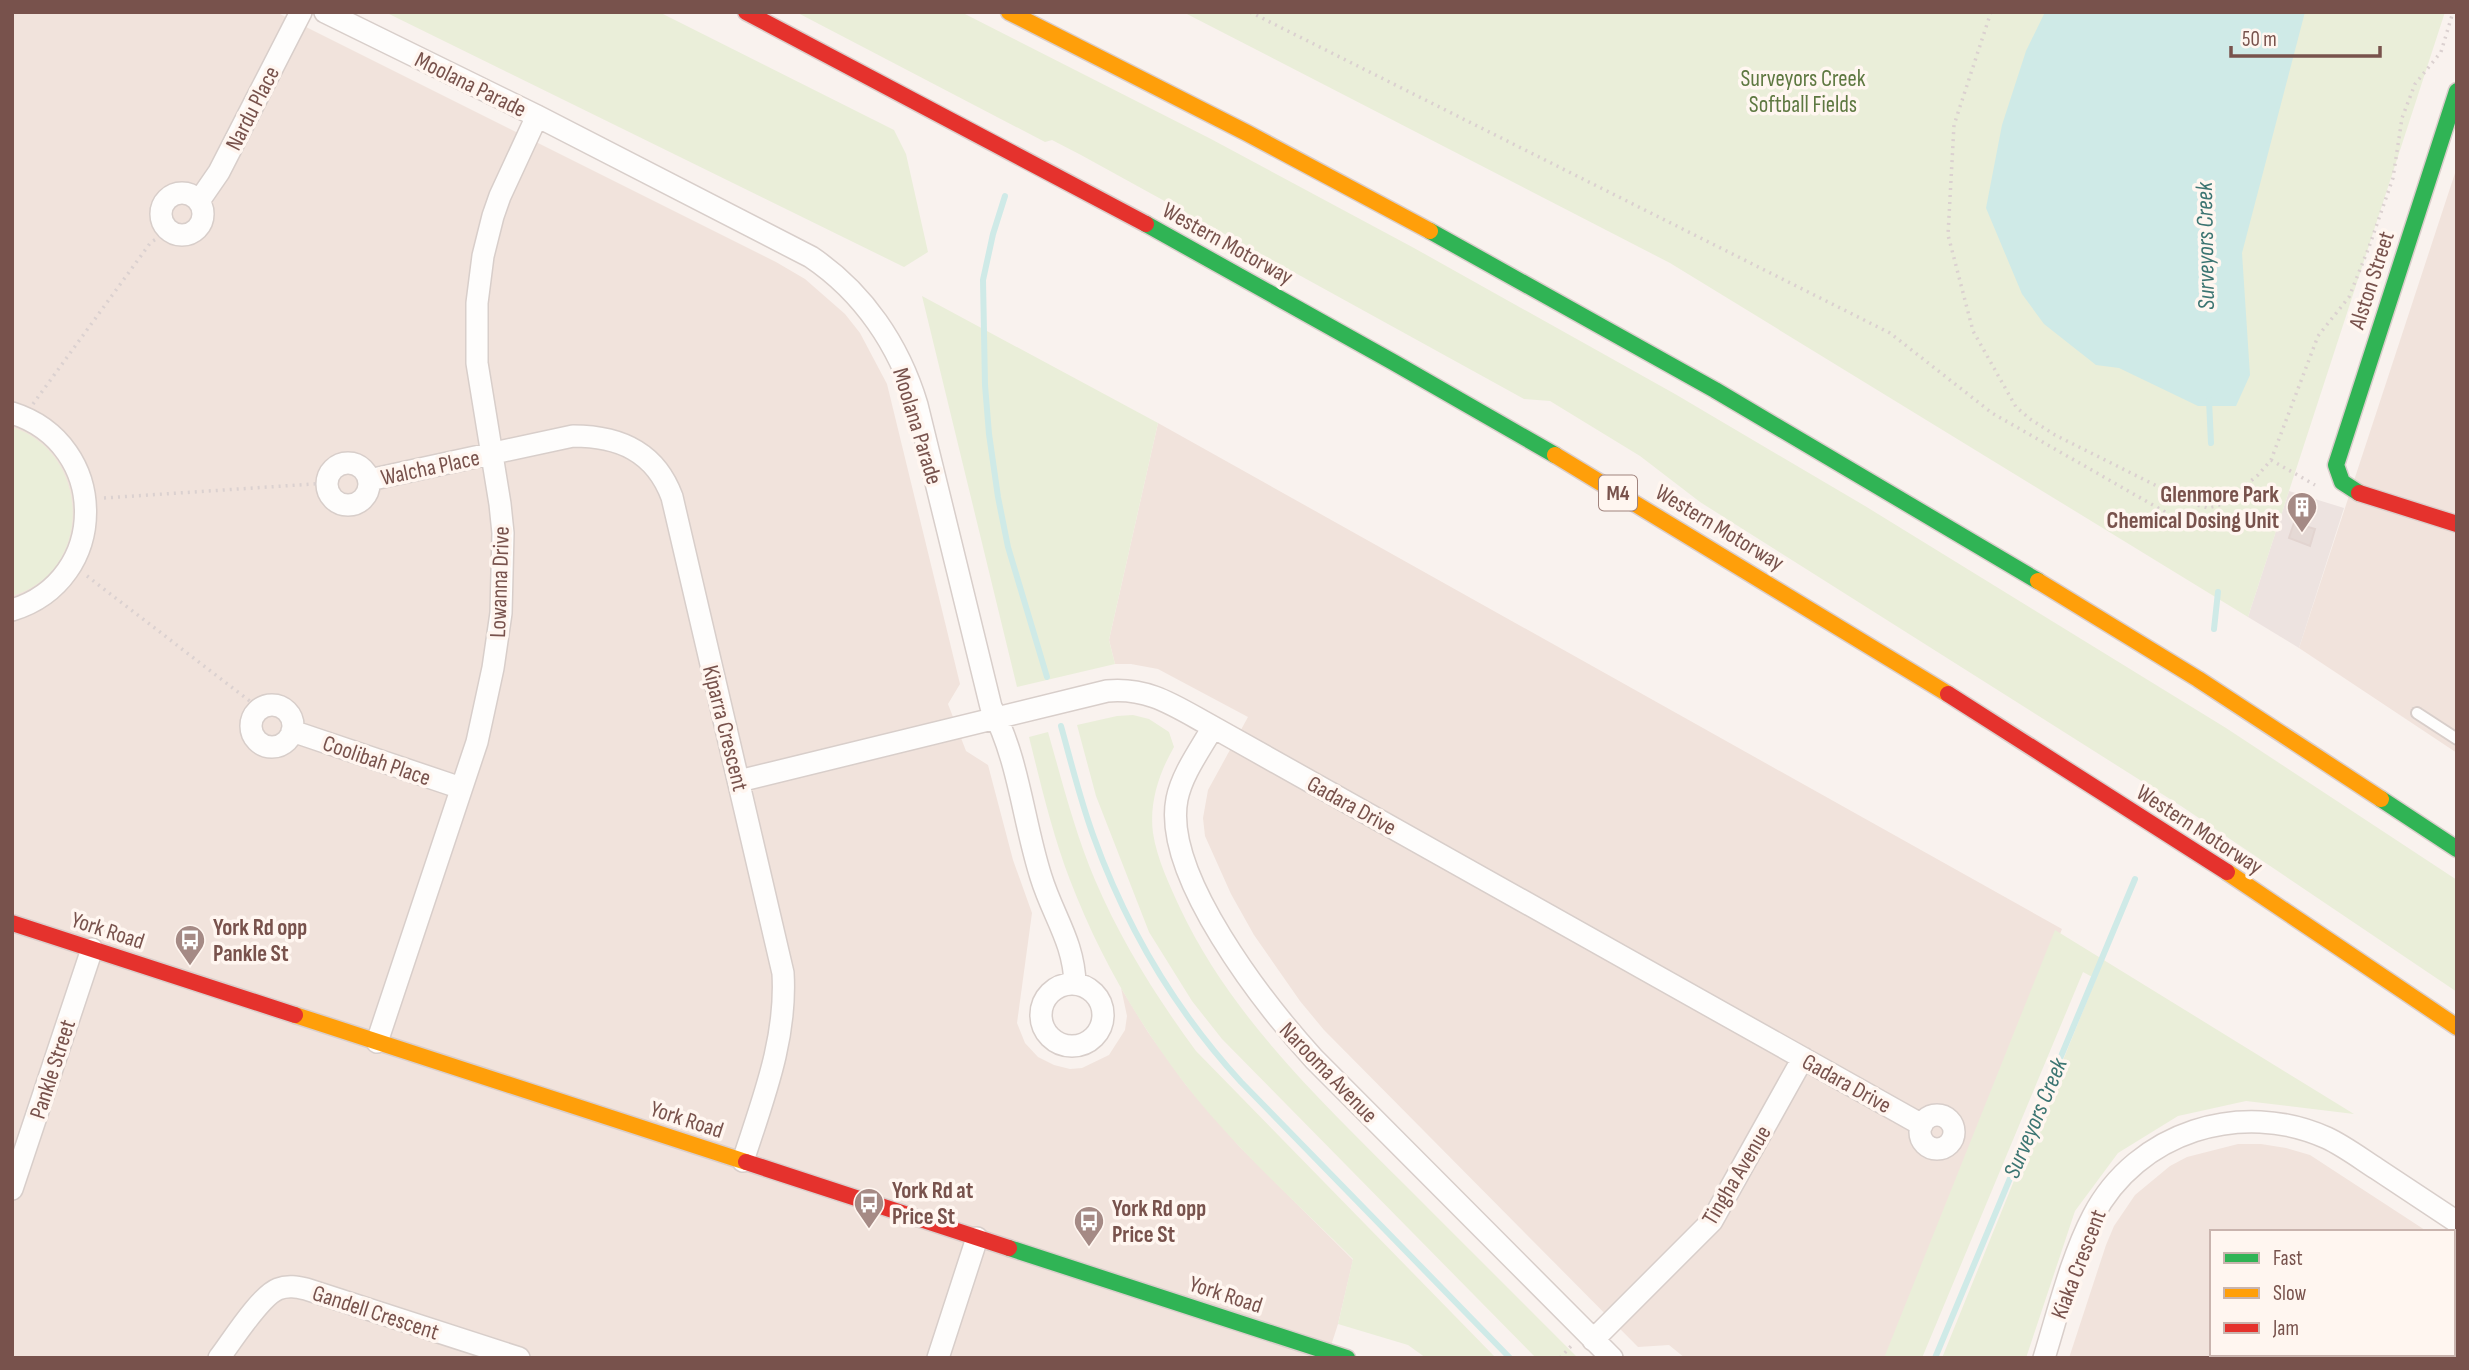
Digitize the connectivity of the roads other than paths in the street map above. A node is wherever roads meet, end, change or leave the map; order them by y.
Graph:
1 (302, 12) edge
2 (325, 12) edge
3 (746, 12) edge
4 (1009, 12) edge
5 (2457, 91) edge
6 (537, 116) junction
7 (2452, 120) edge
8 (199, 201) junction
9 (18, 415) edge
10 (492, 453) junction
11 (328, 483) road end
12 (2457, 524) edge
13 (12, 610) edge
14 (2417, 713) dead end
15 (997, 719) junction
16 (1213, 727) junction
17 (292, 732) junction
18 (2457, 739) edge
19 (739, 780) junction
20 (461, 788) junction
21 (2457, 849) edge
22 (12, 923) edge
23 (92, 949) junction
24 (1075, 984) dead end
25 (2457, 1027) edge
26 (377, 1042) junction
27 (1803, 1058) junction
28 (1922, 1125) dead end
29 (743, 1161) junction
30 (12, 1189) edge
31 (2457, 1222) edge
32 (977, 1238) junction
33 (1593, 1340) junction
34 (219, 1358) edge
35 (519, 1358) edge
36 (938, 1358) edge
37 (1347, 1358) edge
38 (1612, 1358) edge
39 (2044, 1358) edge

1 - 8 street, Nardu Place
2 - 6 street, Moolana Parade
3 - 25 main road, Western Motorway / M4
4 - 21 main road
5 - 7 main road, Alston Street
6 - 10 street, Lowanna Drive
6 - 15 street, Moolana Parade
7 - 12 main road, Alston Street
8 - 8 street, Nardu Place
9 - 13 street
10 - 11 street, Walcha Place
10 - 19 street, Kiparra Crescent
10 - 20 street, Lowanna Drive
14 - 18 lane
15 - 16 street, Gadara Drive
15 - 19 street, Gadara Drive
15 - 24 street, Moolana Parade
16 - 27 street, Gadara Drive
16 - 33 street, Narooma Avenue
17 - 17 street, Coolibah Place
17 - 20 street, Coolibah Place
19 - 29 street, Kiparra Crescent
20 - 26 street, Lowanna Drive
22 - 23 main road, York Road
23 - 26 main road, York Road
23 - 30 street, Pankle Street
26 - 29 main road, York Road
27 - 28 street, Gadara Drive
27 - 33 street, Tingha Avenue
29 - 32 main road, York Road
31 - 39 street, Kiaka Crescent
32 - 36 street
32 - 37 main road, York Road
33 - 38 street, Narooma Avenue
34 - 35 street, Gandell Crescent

